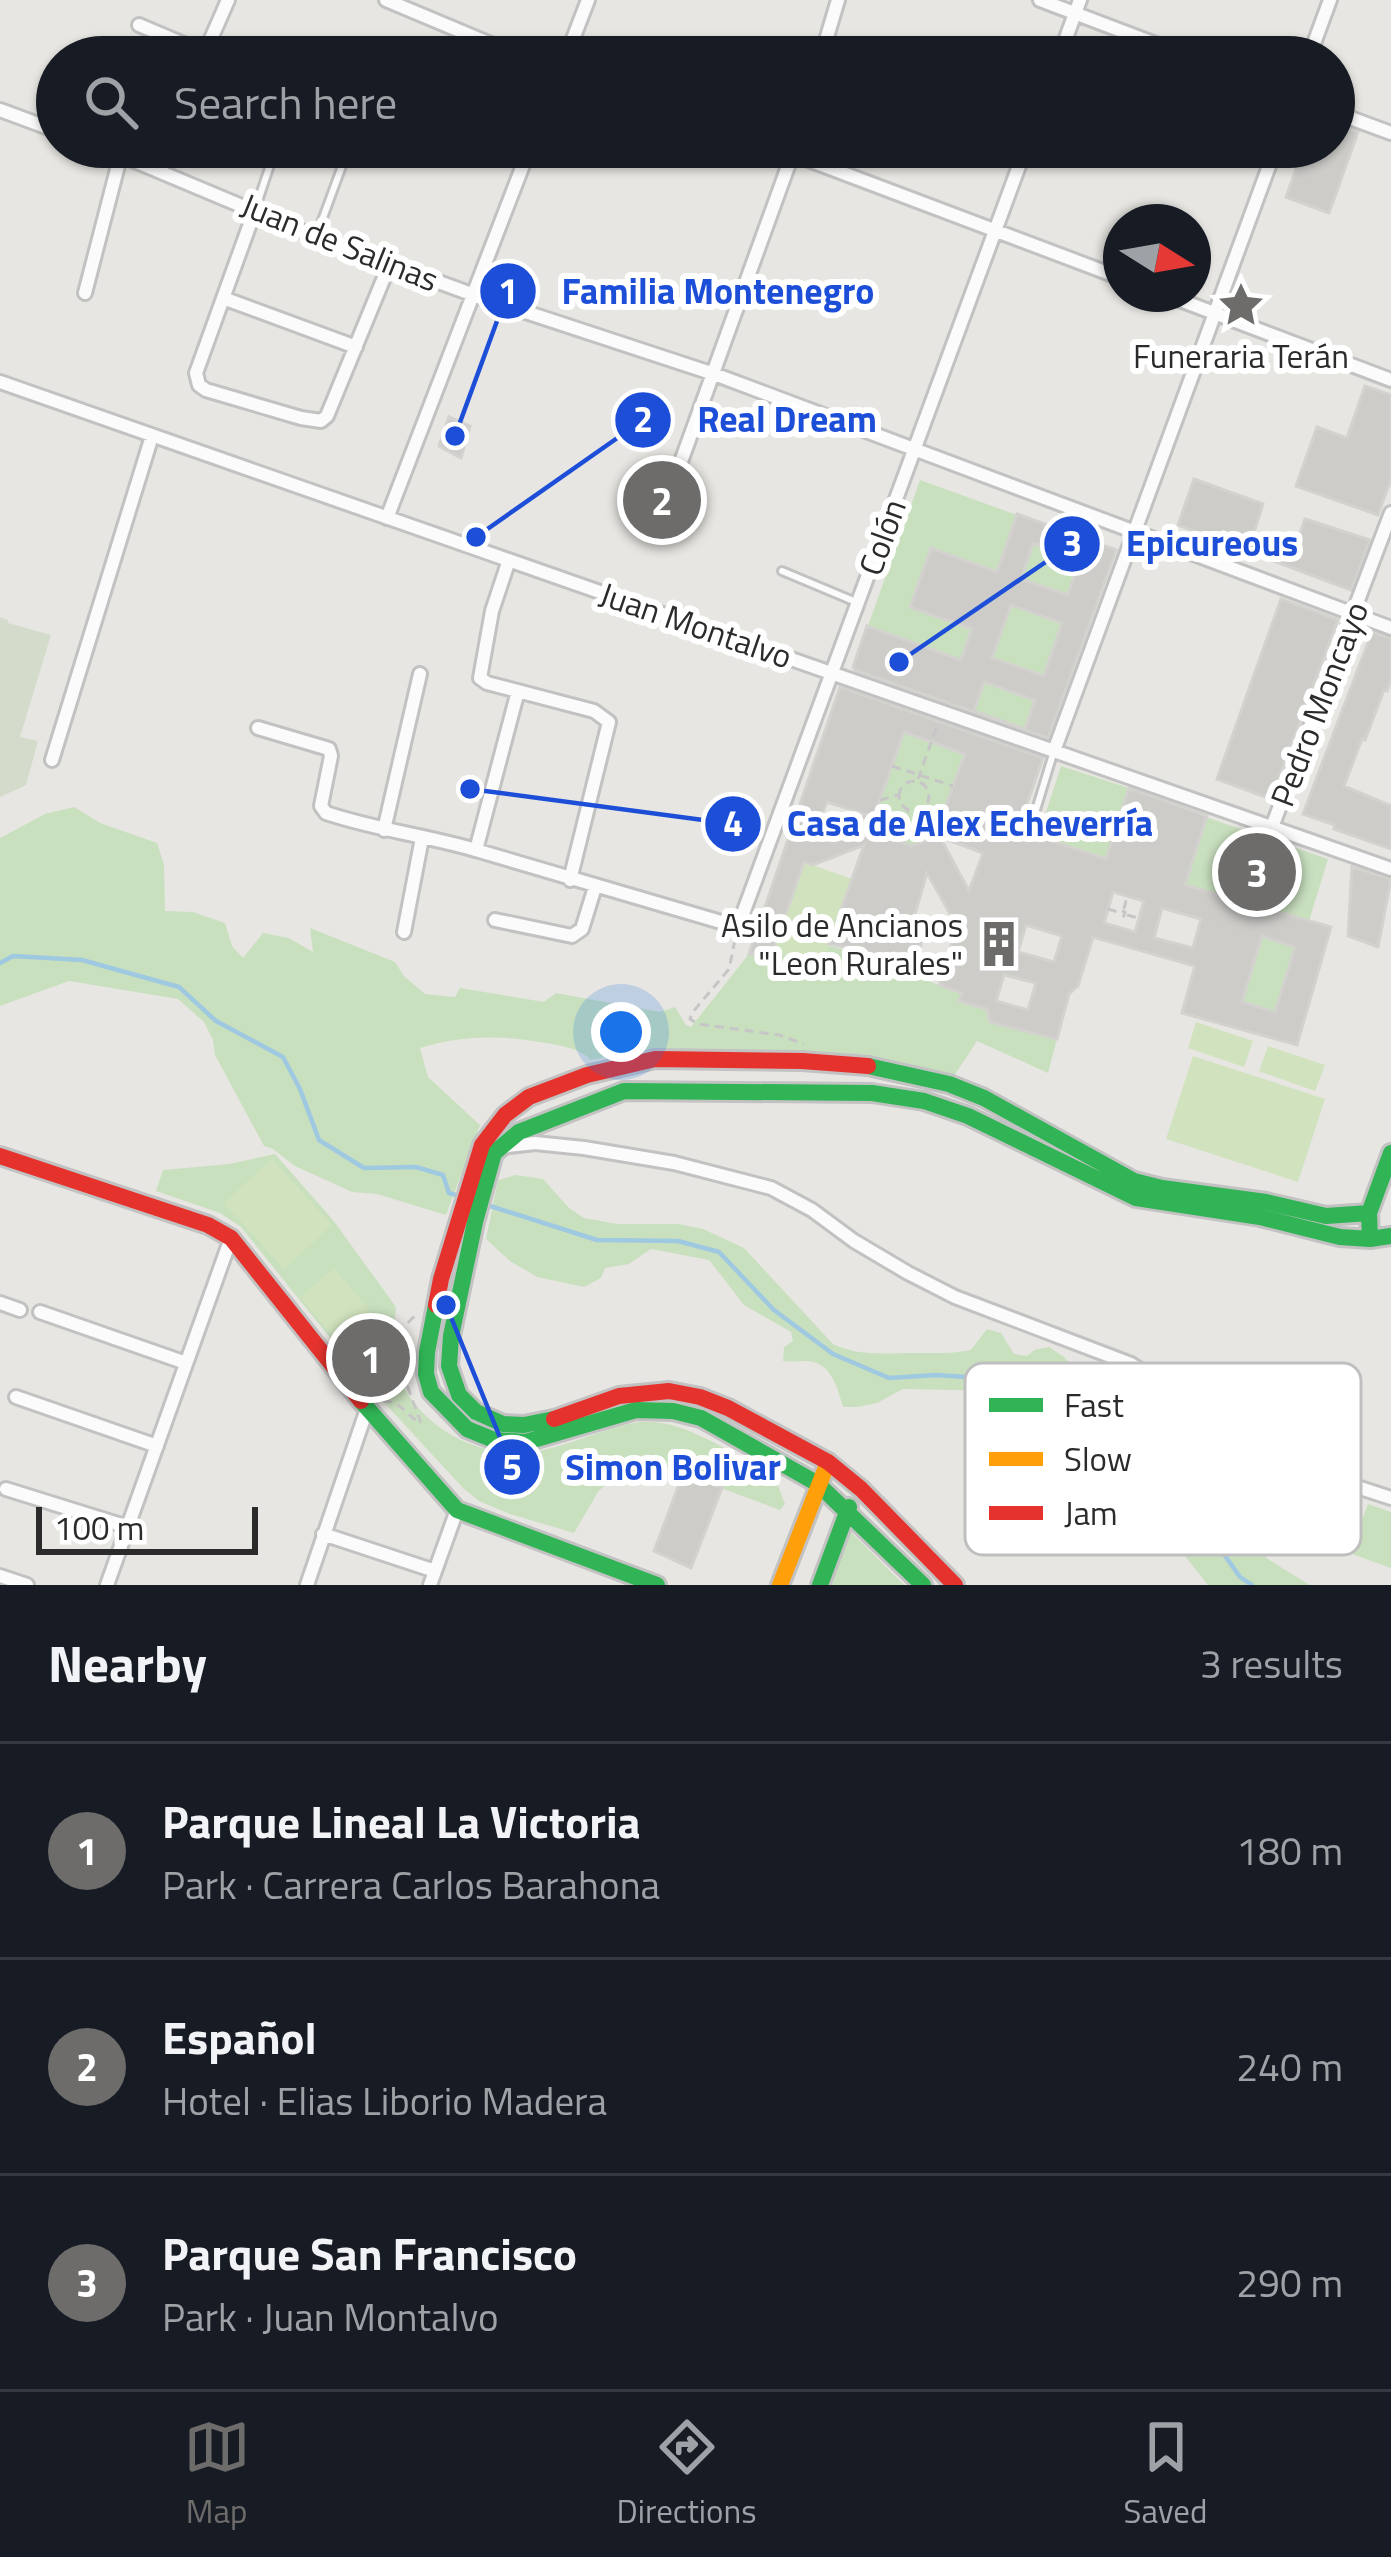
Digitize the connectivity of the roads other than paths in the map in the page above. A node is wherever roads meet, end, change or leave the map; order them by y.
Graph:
1 (228, 0) edge
2 (386, 0) edge
3 (588, 0) edge
4 (838, 0) edge
5 (1040, 0) edge
6 (1330, 0) edge
7 (1078, 7) edge
8 (139, 25) dead end
9 (163, 36) edge
10 (212, 36) edge
11 (472, 36) edge
12 (574, 36) edge
13 (827, 36) edge
14 (1067, 36) edge
15 (1143, 36) edge
16 (1317, 36) edge
17 (0, 110) edge
18 (1355, 120) edge
19 (36, 123) edge
20 (1391, 133) edge
21 (117, 168) edge
22 (156, 168) edge
23 (269, 168) edge
24 (342, 168) edge
25 (522, 168) edge
26 (788, 168) edge
27 (839, 168) edge
28 (1018, 168) edge
29 (1268, 168) edge
30 (161, 170) joint
31 (255, 210) junction
32 (995, 230) junction
33 (316, 237) junction
34 (390, 262) junction
35 (1103, 271) edge
36 (85, 293) dead end
37 (473, 295) junction
38 (223, 298) junction
39 (1211, 311) edge
40 (1215, 313) junction
41 (356, 347) junction
42 (714, 374) junction
43 (1391, 380) edge
44 (1, 386) edge
45 (152, 436) junction
46 (914, 449) junction
47 (1391, 513) edge
48 (387, 518) junction
49 (657, 528) dead end
50 (1134, 532) junction
51 (509, 560) junction
52 (782, 571) dead end
53 (857, 603) junction
54 (1353, 614) junction
55 (1391, 628) edge
56 (832, 673) junction
57 (420, 674) dead end
58 (518, 691) junction
59 (257, 728) dead end
60 (1054, 751) junction
61 (52, 760) dead end
62 (1032, 823) dead end
63 (1272, 827) junction
64 (384, 830) junction
65 (422, 838) junction
66 (476, 850) junction
67 (1391, 869) edge
68 (570, 880) junction
69 (595, 887) junction
70 (495, 920) dead end
71 (404, 932) dead end
72 (527, 1137) junction
73 (491, 1148) junction
74 (1391, 1153) edge
75 (0, 1156) edge
76 (1369, 1213) junction
77 (467, 1222) junction
78 (1391, 1236) edge
79 (231, 1238) junction
80 (1370, 1240) junction
81 (0, 1303) edge
82 (20, 1310) dead end
83 (40, 1312) dead end
84 (186, 1363) junction
85 (1128, 1363) edge
86 (16, 1397) dead end
87 (366, 1408) junction
88 (157, 1446) junction
89 (828, 1462) junction
90 (818, 1484) junction
91 (1361, 1488) edge
92 (6, 1489) dead end
93 (861, 1490) junction
94 (1391, 1498) edge
95 (458, 1510) junction
96 (847, 1511) junction
97 (128, 1527) junction
98 (323, 1534) junction
99 (0, 1576) edge
100 (606, 1577) edge
101 (433, 1578) edge
102 (27, 1585) edge
103 (107, 1585) edge
104 (307, 1585) edge
105 (657, 1585) edge
106 (780, 1585) edge
107 (820, 1585) edge
108 (922, 1585) edge
109 (955, 1585) edge

1 - 10 street
2 - 11 street
3 - 12 street
4 - 13 street
5 - 7 street
6 - 16 street
7 - 14 street
7 - 15 street
8 - 9 street
17 - 19 street
18 - 20 street
21 - 36 street
22 - 30 street, Juan de Salinas
23 - 31 lane
24 - 33 lane
25 - 37 street
26 - 42 street
27 - 32 street
28 - 32 street, Colón
29 - 40 street
30 - 31 street, Juan de Salinas
31 - 33 street, Juan de Salinas
31 - 38 street
32 - 35 street
32 - 46 street, Colón
33 - 34 street, Juan de Salinas
34 - 37 street, Juan de Salinas
34 - 41 street
37 - 42 street, Juan de Salinas
37 - 48 street
38 - 41 street
38 - 41 street
39 - 40 street
40 - 43 street
40 - 50 street
42 - 46 street, Juan de Salinas
42 - 49 street
44 - 45 street, Juan Montalvo
45 - 48 street, Juan Montalvo
45 - 61 street
46 - 50 street, Juan de Salinas
46 - 53 street, Colón
47 - 54 street, Pedro Moncayo
48 - 51 street, Juan Montalvo
50 - 54 street, Juan de Salinas
50 - 60 street
51 - 56 street, Juan Montalvo
51 - 58 street
52 - 53 lane
53 - 56 street, Colón
54 - 55 street, Juan de Salinas
54 - 63 street, Pedro Moncayo
56 - 60 street, Juan Montalvo
56 - 69 street, Colón
57 - 64 street
58 - 66 street
58 - 68 street
59 - 64 street
60 - 62 lane
60 - 63 street, Juan Montalvo
63 - 67 street, Juan Montalvo
64 - 65 street
65 - 66 street
65 - 71 street
66 - 68 street
68 - 69 street
69 - 70 street
72 - 73 main road
72 - 80 main road
72 - 85 street
73 - 76 main road
73 - 77 main road
74 - 76 main road
75 - 79 main road
76 - 80 main road
77 - 89 main road
77 - 90 main road
78 - 80 main road
79 - 84 street
79 - 87 main road
81 - 82 street
83 - 84 street
84 - 88 street
86 - 88 street
87 - 95 main road
87 - 98 street
88 - 97 street
89 - 90 main road
89 - 93 main road
90 - 96 main road
90 - 106 main road
91 - 94 street
92 - 97 street
93 - 96 main road
93 - 109 main road
95 - 100 main road
95 - 101 street
96 - 107 main road
96 - 108 main road
97 - 103 street
98 - 101 street
98 - 104 street
99 - 102 street
100 - 105 main road

